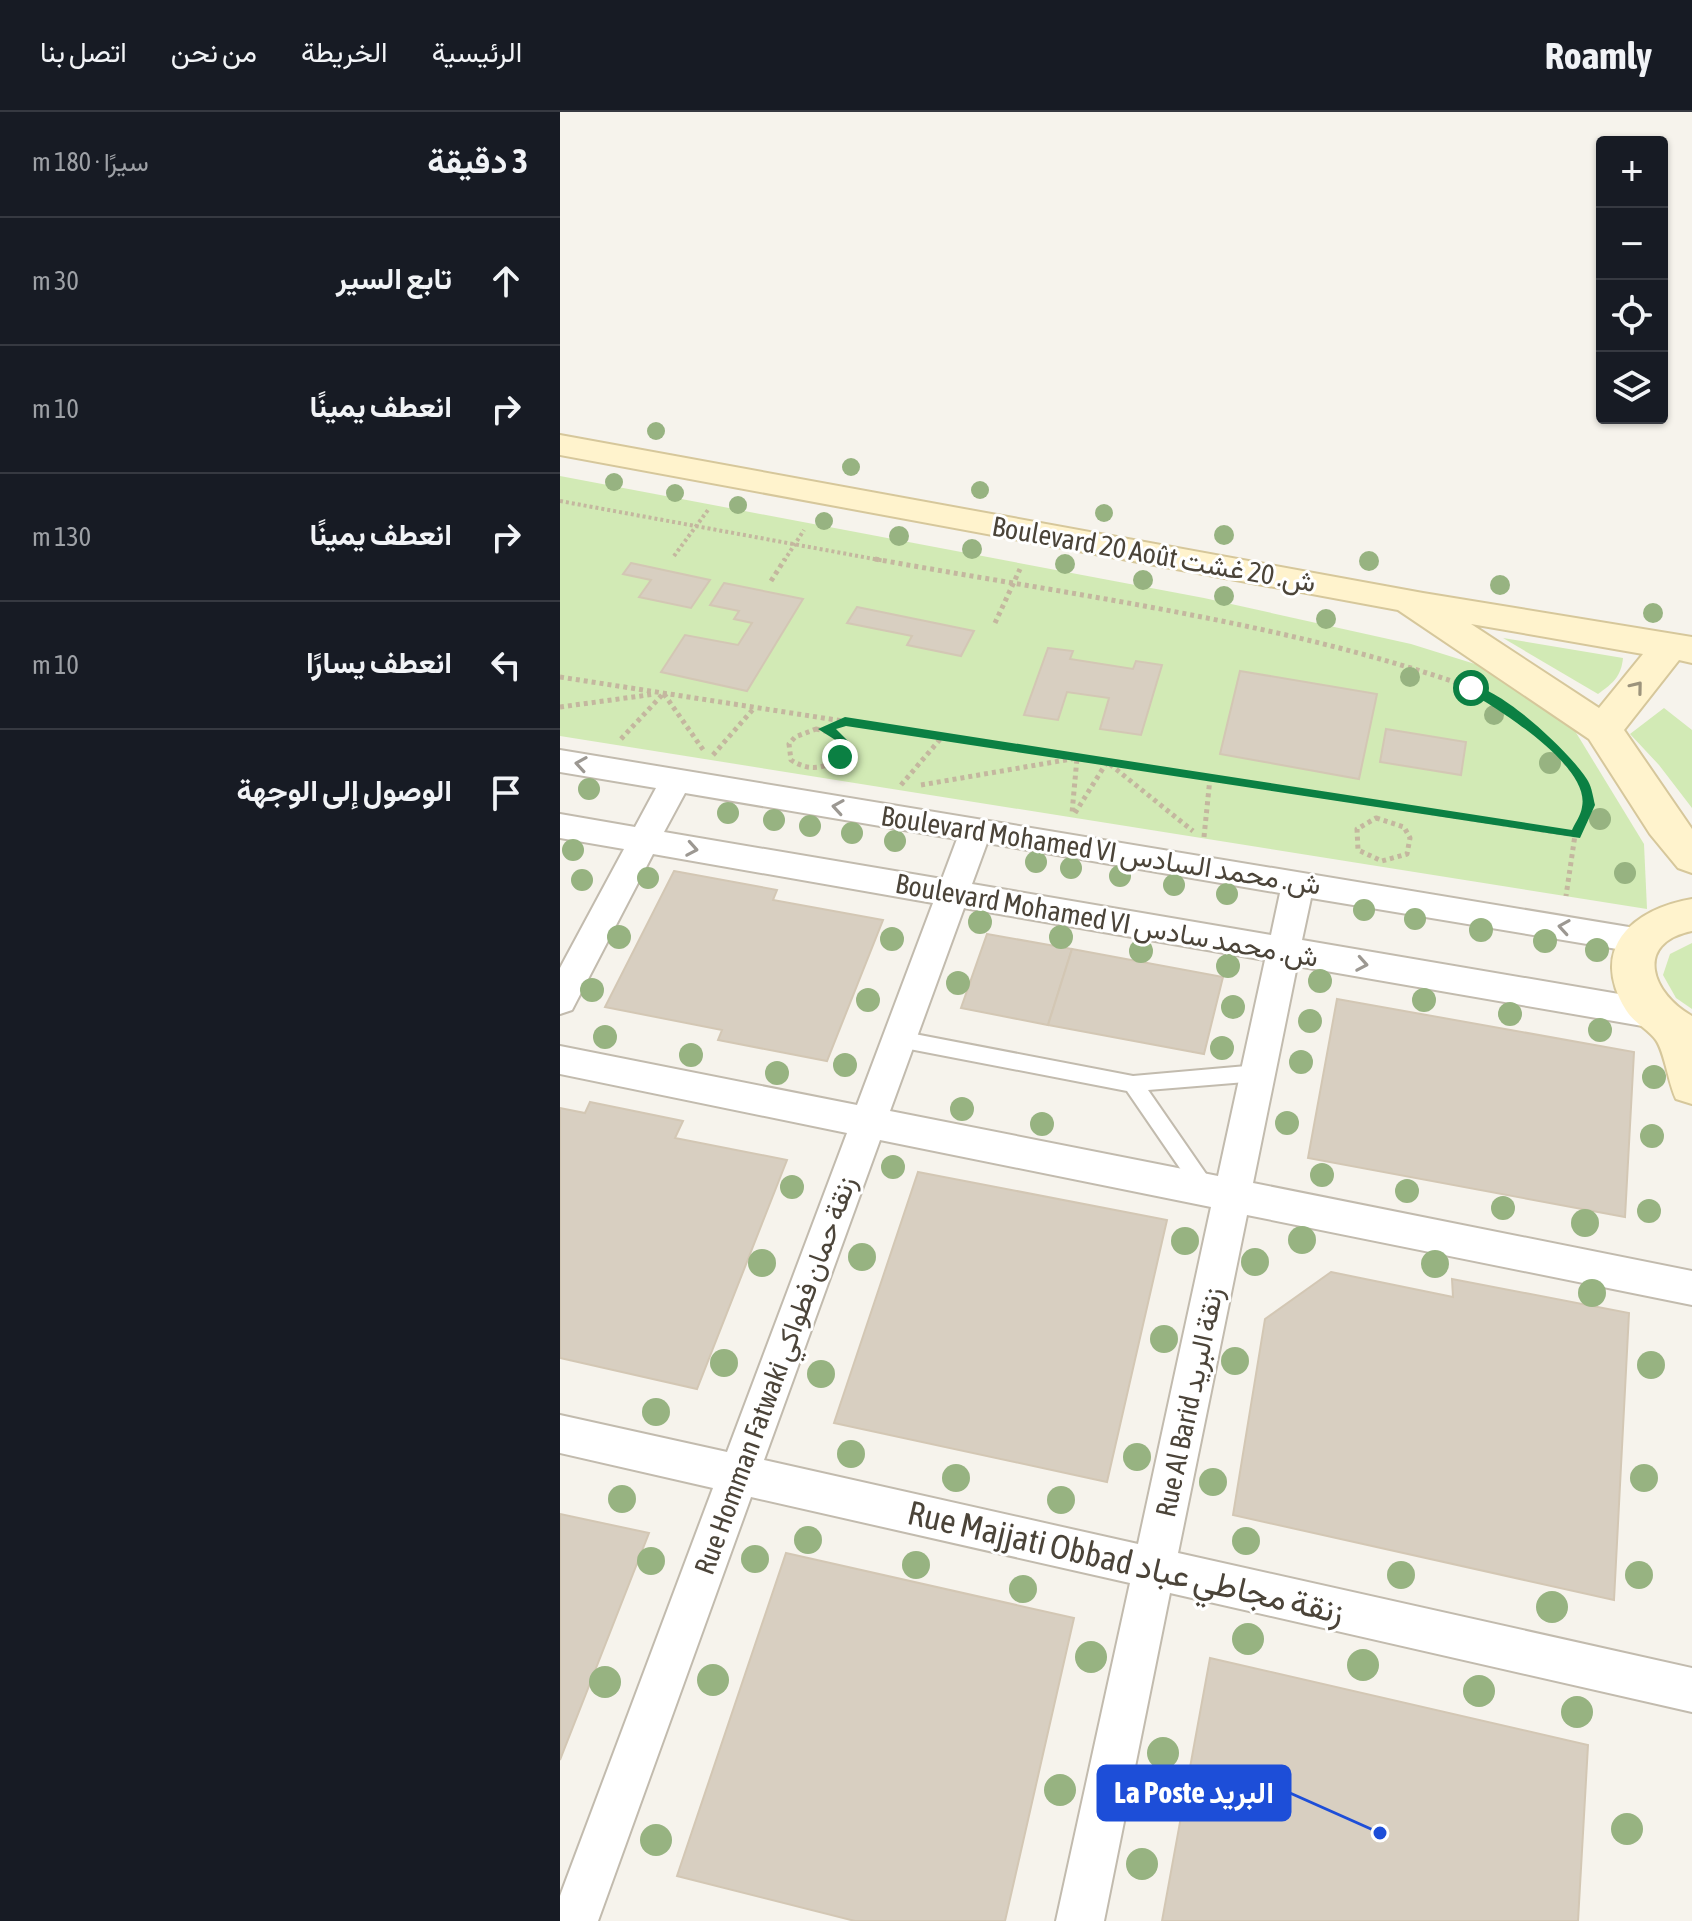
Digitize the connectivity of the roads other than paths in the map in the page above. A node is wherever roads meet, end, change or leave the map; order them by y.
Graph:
1 (560, 445) edge
2 (1408, 600) junction
3 (1681, 648) edge
4 (1603, 729) junction
5 (560, 761) edge
6 (676, 780) junction
7 (1664, 823) junction
8 (560, 826) edge
9 (976, 830) junction
10 (644, 841) junction
11 (1692, 857) edge
12 (1298, 883) junction
13 (952, 893) junction
14 (1686, 916) edge
15 (1641, 940) junction
16 (1284, 950) junction
17 (560, 1000) edge
18 (1674, 1027) edge
19 (899, 1039) junction
20 (560, 1060) edge
21 (1258, 1073) junction
22 (1133, 1084) junction
23 (1692, 1085) edge
24 (868, 1123) junction
25 (1219, 1193) junction
26 (1692, 1288) edge
27 (560, 1434) edge
28 (738, 1474) junction
29 (1154, 1568) junction
30 (1692, 1690) edge
31 (574, 1921) edge
32 (1080, 1921) edge

1 - 2 main road, Boulevard 20 Août ش. 20 غشت
2 - 3 main road
2 - 4 main road, Boulevard 20 Août ش. 20 غشت
4 -> 3 main road
4 - 7 main road, Boulevard 20 Août ش. 20 غشت
6 -> 5 street, Boulevard Mohamed VI ش. محمد السادس
9 -> 6 street, Boulevard Mohamed VI ش. محمد السادس
6 - 10 street
7 - 11 main road, Boulevard 20 Août ش. 20 غشت
7 - 14 main road
8 - 10 street, Boulevard Mohamed VI ش. محمد سادس
9 - 12 street, Boulevard Mohamed VI ش. محمد السادس
9 - 13 street, Rue Homman Fatwaki زنقة حمان فطواكي
10 -> 13 street, Boulevard Mohamed VI ش. محمد سادس
10 - 17 street
15 -> 12 street, Boulevard Mohamed VI ش. محمد السادس
12 - 16 street, Rue Al Barid زنقة البريد
13 - 16 street, Boulevard Mohamed VI ش. محمد سادس
13 - 19 street, Rue Homman Fatwaki زنقة حمان فطواكي
14 - 15 main road
15 - 18 main road
16 -> 18 street, Boulevard Mohamed VI ش. محمد سادس
16 - 21 street, Rue Al Barid زنقة البريد
18 - 23 main road
19 - 22 lane
19 - 24 street, Rue Homman Fatwaki زنقة حمان فطواكي
20 - 24 street
21 - 22 lane
21 - 25 street, Rue Al Barid زنقة البريد
22 - 25 lane
24 - 25 street
24 - 28 street, Rue Homman Fatwaki زنقة حمان فطواكي
25 - 26 street
25 - 29 street, Rue Al Barid زنقة البريد
27 - 28 street, Rue Majjati Obbad زنقة مجاطي عباد
28 - 29 street, Rue Majjati Obbad زنقة مجاطي عباد
28 - 31 street, Rue Homman Fatwaki زنقة حمان فطواكي
29 - 30 street, Rue Majjati Obbad زنقة مجاطي عباد
29 - 32 street, Rue Al Barid زنقة البريد

